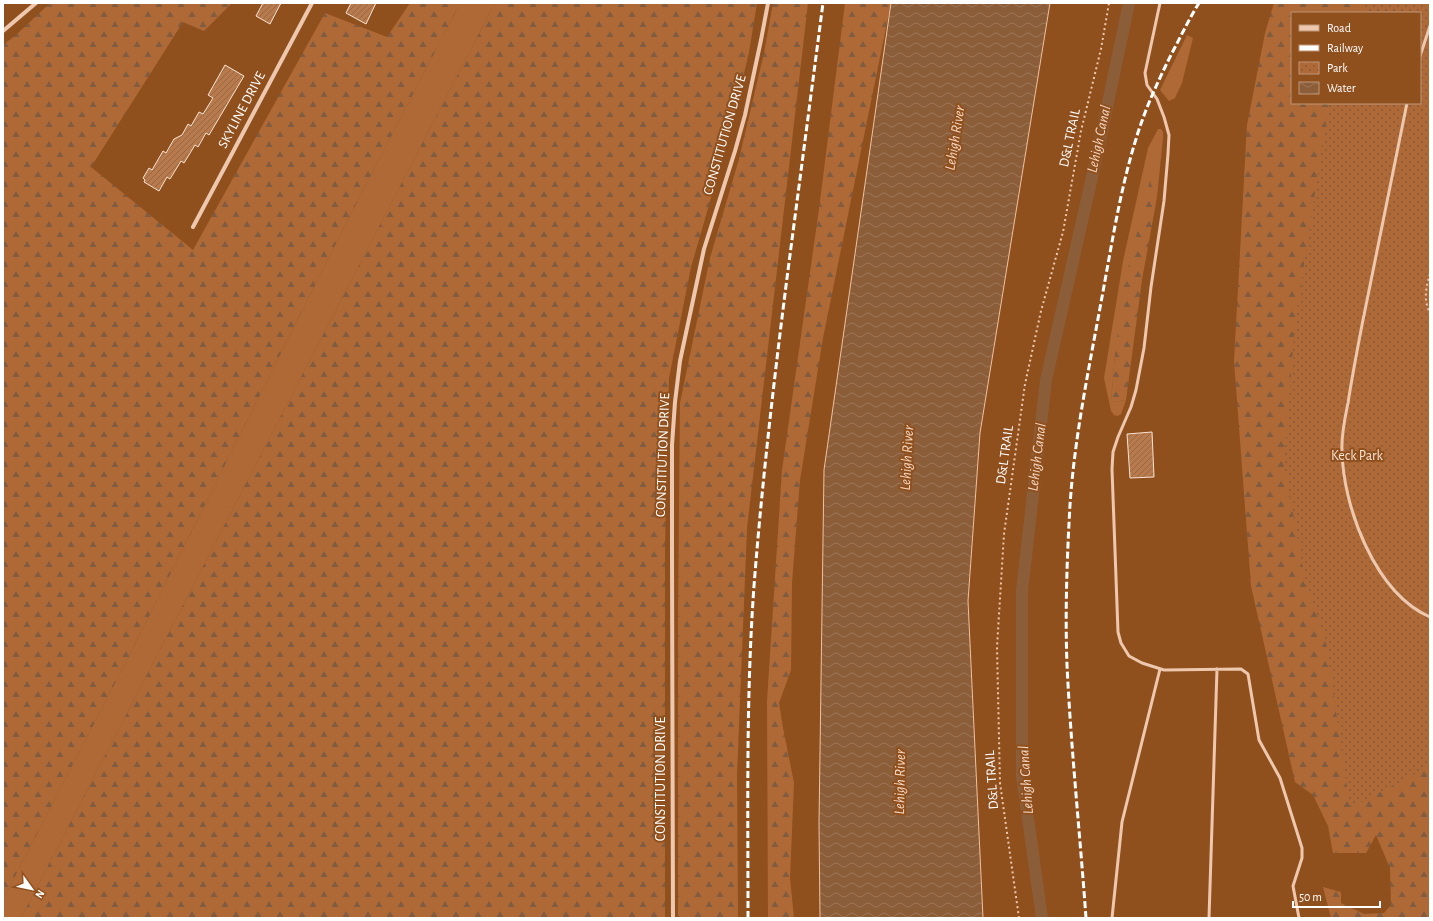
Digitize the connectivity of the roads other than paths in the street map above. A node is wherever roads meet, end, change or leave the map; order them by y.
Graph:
1 (36, 3) edge
2 (312, 3) edge
3 (768, 3) edge
4 (1160, 3) edge
5 (1430, 26) edge
6 (3, 32) edge
7 (1421, 53) edge
8 (1407, 104) edge
9 (193, 227) dead end
10 (1430, 617) edge
11 (1160, 669) junction
12 (1217, 669) junction
13 (673, 918) edge
14 (1112, 918) edge
15 (1209, 918) edge
16 (1299, 918) edge

1 - 6 street
2 - 9 street, SKYLINE DRIVE
3 - 13 street, CONSTITUTION DRIVE
4 - 11 lane
5 - 7 lane
8 - 10 lane
11 - 12 lane
11 - 14 lane
12 - 15 lane
12 - 16 lane

